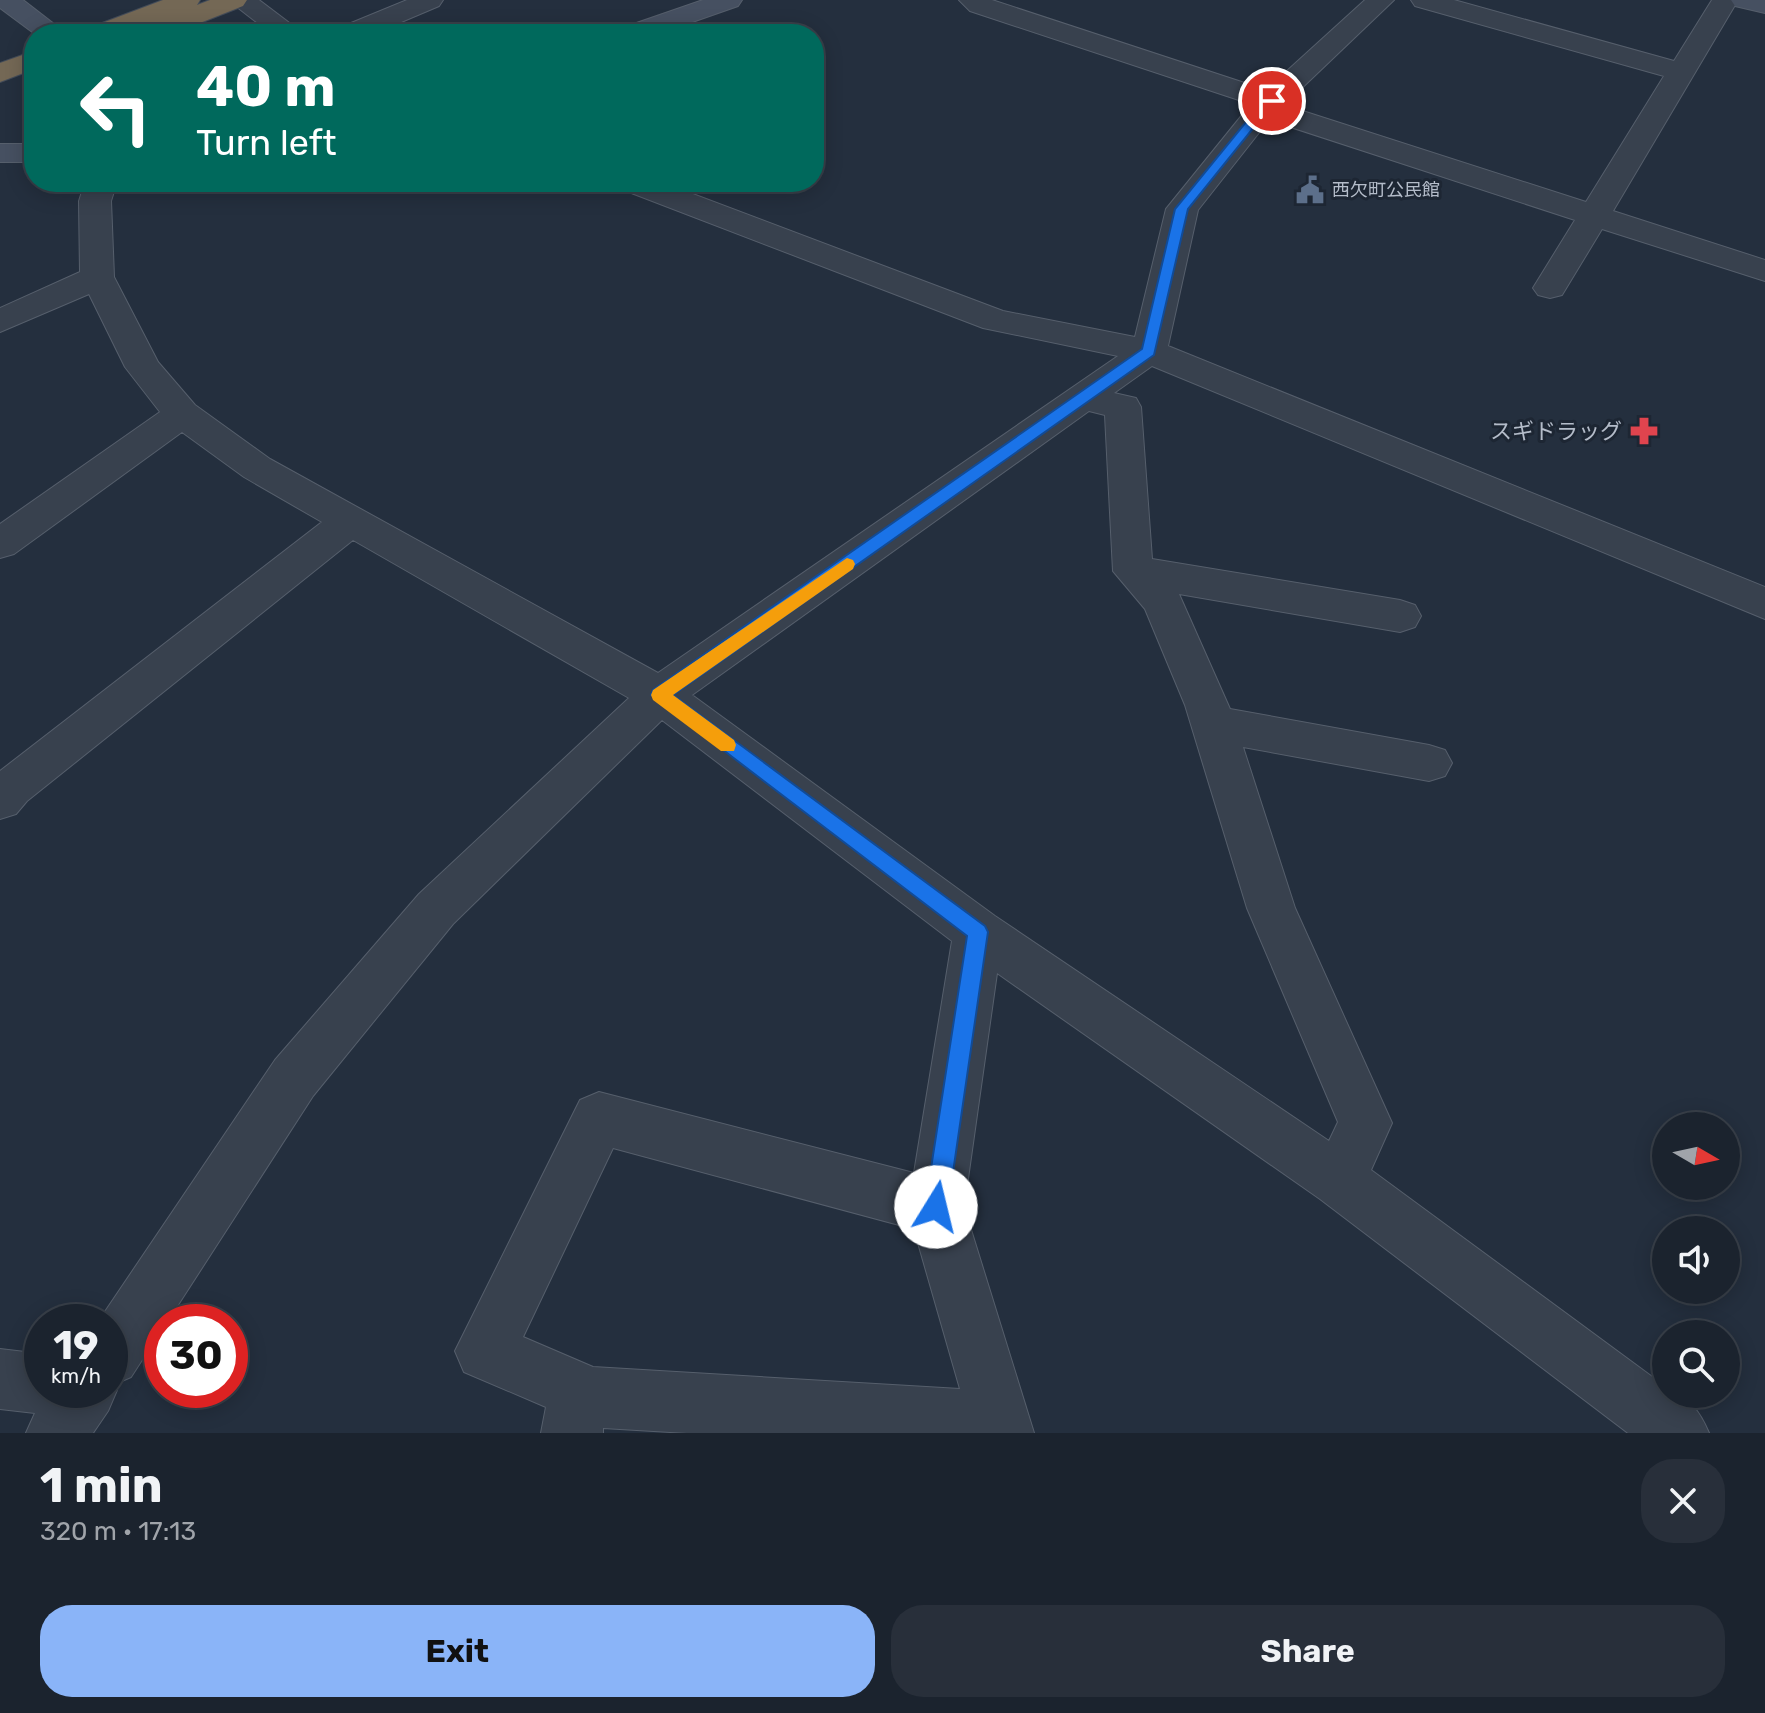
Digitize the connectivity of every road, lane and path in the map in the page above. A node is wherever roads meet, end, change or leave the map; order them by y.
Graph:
1 (6, 0) edge
2 (187, 0) edge
3 (234, 0) edge
4 (241, 0) edge
5 (430, 0) edge
6 (729, 0) edge
7 (972, 0) edge
8 (1340, 0) edge
9 (1424, 0) edge
10 (1725, 0) edge
11 (1744, 0) edge
12 (1376, 5) edge
13 (1765, 5) edge
14 (39, 24) edge
15 (125, 24) edge
16 (173, 24) edge
17 (276, 24) edge
18 (373, 24) edge
19 (644, 24) edge
20 (24, 63) edge
21 (1681, 72) junction
22 (0, 73) edge
23 (24, 82) edge
24 (0, 92) edge
25 (1267, 105) junction
26 (0, 153) edge
27 (24, 153) edge
28 (98, 192) edge
29 (658, 192) edge
30 (1593, 216) junction
31 (1765, 271) edge
32 (97, 277) junction
33 (1550, 288) dead end
34 (0, 321) edge
35 (1149, 351) junction
36 (1084, 398) junction
37 (182, 414) junction
38 (351, 520) junction
39 (0, 544) edge
40 (1133, 571) junction
41 (1765, 604) edge
42 (1400, 616) dead end
43 (660, 695) junction
44 (1213, 724) junction
45 (1429, 763) dead end
46 (0, 800) edge
47 (978, 932) junction
48 (1339, 1180) junction
49 (936, 1207) junction
50 (128, 1329) edge
51 (0, 1379) edge
52 (24, 1382) edge
53 (74, 1408) edge
54 (576, 1412) edge
55 (1002, 1428) edge
56 (57, 1433) edge
57 (1678, 1433) edge

1 - 14 street
2 - 15 highway
3 - 16 highway
4 - 17 street
5 - 18 street
6 - 19 street
7 - 25 street
8 - 12 street
9 - 21 street
10 - 21 street
11 - 13 street
12 - 25 street
20 - 22 highway
21 - 30 street
23 - 24 highway
25 - 30 street
25 - 35 street
26 - 27 street
28 - 32 street
29 - 35 street
30 - 31 street
30 - 33 street
32 - 34 street
32 - 37 street
35 - 36 street
35 - 41 street
36 - 40 street
36 - 43 street
37 - 38 street
37 - 39 street
38 - 43 street
38 - 46 street
40 - 42 street
40 - 44 street
43 - 47 street
43 - 50 street
44 - 45 street
44 - 48 street
47 - 48 street
47 - 49 street
48 - 57 street
49 - 54 street
49 - 55 street
51 - 52 street
53 - 56 street
54 - 55 street

